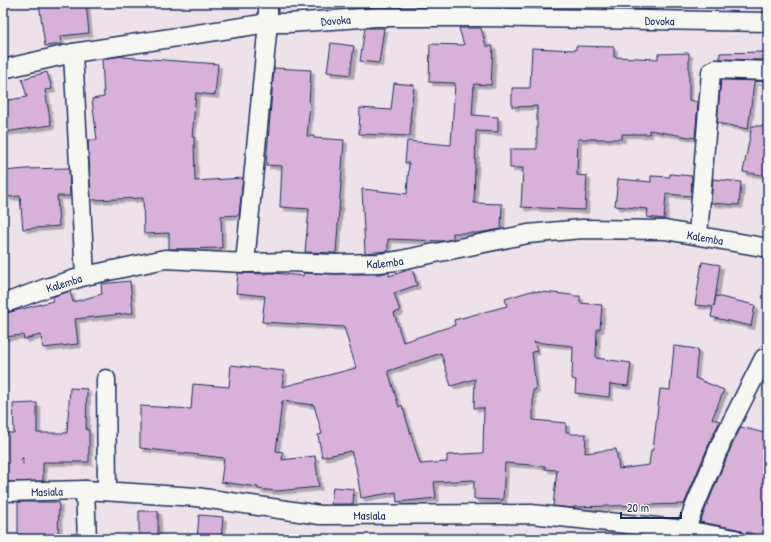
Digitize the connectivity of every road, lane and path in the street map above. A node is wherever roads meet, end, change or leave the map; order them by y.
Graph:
1 (268, 3) edge
2 (768, 22) edge
3 (268, 23) junction
4 (73, 53) junction
5 (3, 69) edge
6 (768, 71) edge
7 (698, 235) junction
8 (768, 248) edge
9 (245, 263) junction
10 (85, 276) junction
11 (3, 302) edge
12 (764, 358) dead end
13 (106, 379) dead end
14 (85, 490) junction
15 (107, 491) junction
16 (3, 492) edge
17 (685, 530) junction
18 (87, 539) edge
19 (735, 539) edge

1 - 3 street
2 - 3 street, Dovoka
3 - 4 street, Dovoka
3 - 9 street
4 - 5 street, Dovoka
4 - 10 street
6 - 7 street
7 - 8 street, Kalemba
7 - 9 street, Kalemba
9 - 10 street, Kalemba
10 - 11 street, Kalemba
12 - 17 street
13 - 15 street
14 - 15 street, Masiala
14 - 16 street, Masiala
14 - 18 street
15 - 17 street, Masiala
17 - 19 street, Masiala

